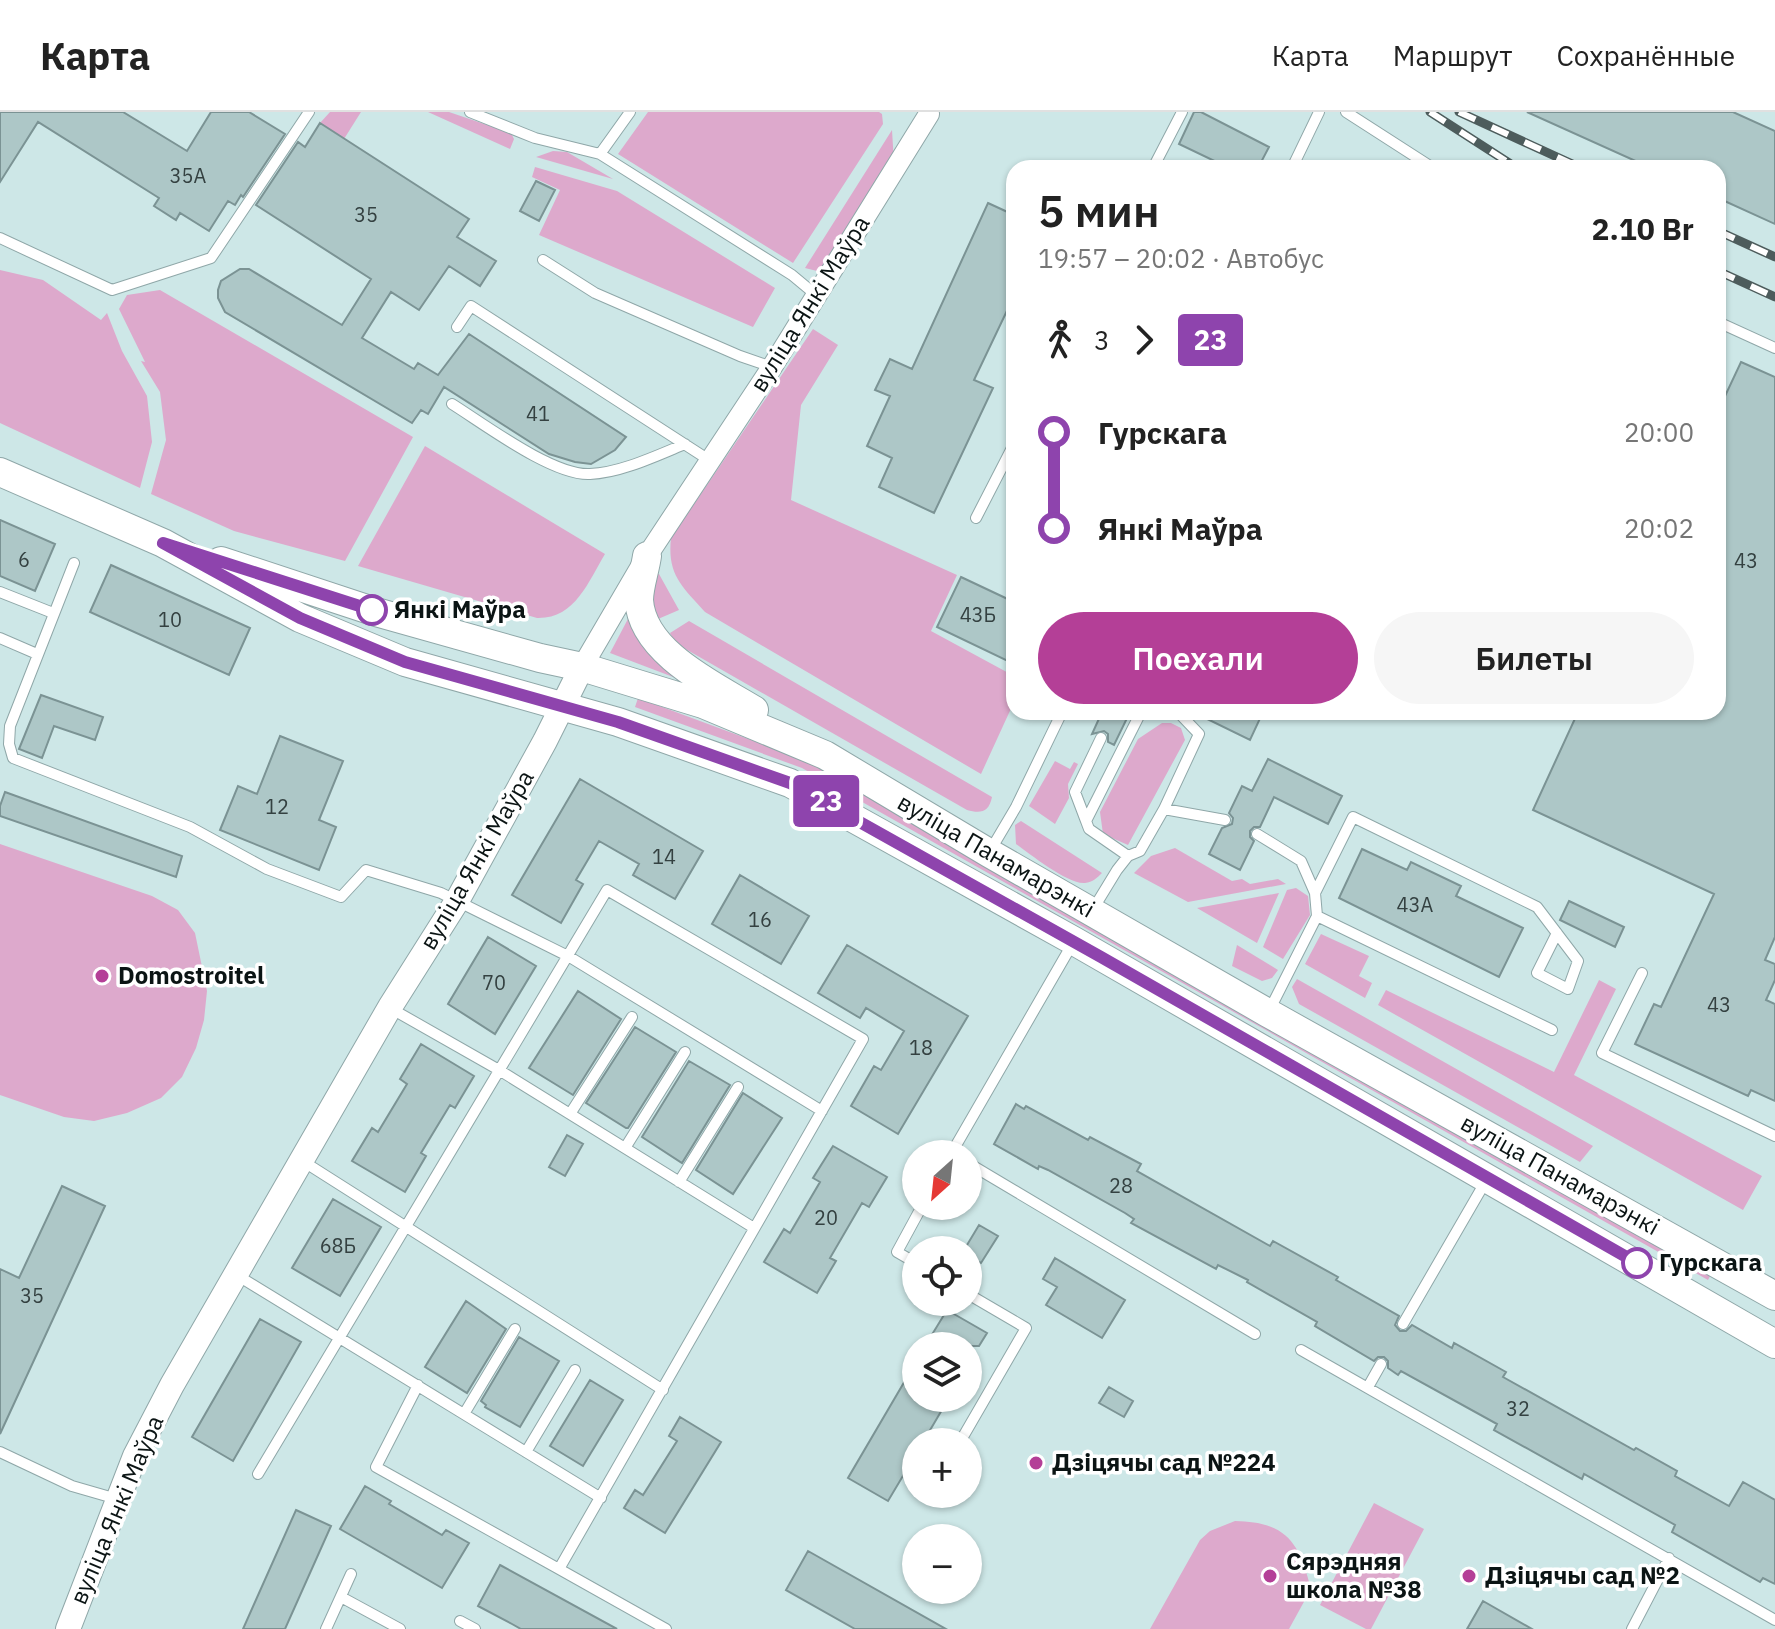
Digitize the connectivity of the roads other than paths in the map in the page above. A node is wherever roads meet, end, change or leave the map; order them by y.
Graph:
1 (309, 112) edge
2 (470, 112) edge
3 (630, 112) edge
4 (1182, 112) edge
5 (1319, 112) edge
6 (1346, 112) edge
7 (929, 113) edge
8 (600, 154) junction
9 (1157, 160) edge
10 (1296, 160) edge
11 (1421, 160) edge
12 (0, 238) edge
13 (543, 260) dead end
14 (816, 295) junction
15 (1726, 326) edge
16 (457, 327) dead end
17 (1775, 348) edge
18 (772, 367) junction
19 (452, 404) dead end
20 (685, 444) junction
21 (709, 460) junction
22 (1006, 460) edge
23 (0, 472) edge
24 (976, 518) dead end
25 (163, 543) junction
26 (647, 556) junction
27 (74, 563) dead end
28 (0, 592) edge
29 (53, 613) junction
30 (0, 638) edge
31 (37, 654) junction
32 (582, 667) junction
33 (562, 705) junction
34 (1058, 720) edge
35 (1137, 720) edge
36 (1186, 720) edge
37 (1101, 738) dead end
38 (825, 755) junction
39 (1164, 809) junction
40 (1225, 820) dead end
41 (1086, 821) junction
42 (1257, 834) dead end
43 (989, 853) junction
44 (1128, 856) junction
45 (1315, 893) junction
46 (457, 901) junction
47 (1092, 911) junction
48 (1317, 916) junction
49 (1557, 933) junction
50 (1074, 941) junction
51 (568, 956) junction
52 (1642, 973) dead end
53 (390, 1007) junction
54 (1268, 1013) junction
55 (632, 1017) dead end
56 (1552, 1030) dead end
57 (685, 1052) dead end
58 (499, 1070) junction
59 (738, 1087) dead end
60 (822, 1111) junction
61 (570, 1114) junction
62 (1775, 1136) edge
63 (960, 1140) edge
64 (625, 1148) junction
65 (301, 1160) junction
66 (982, 1171) edge
67 (1488, 1178) junction
68 (679, 1182) junction
69 (407, 1225) junction
70 (754, 1228) junction
71 (235, 1274) junction
72 (1775, 1296) edge
73 (982, 1302) edge
74 (1403, 1324) dead end
75 (515, 1329) dead end
76 (1255, 1334) dead end
77 (340, 1337) junction
78 (1775, 1343) edge
79 (1301, 1350) dead end
80 (1381, 1364) dead end
81 (575, 1370) dead end
82 (418, 1385) junction
83 (1368, 1387) junction
84 (663, 1390) junction
85 (464, 1414) junction
86 (968, 1428) edge
87 (0, 1452) edge
88 (526, 1452) junction
89 (258, 1474) dead end
90 (601, 1498) junction
91 (117, 1499) junction
92 (1669, 1558) junction
93 (559, 1569) junction
94 (351, 1574) dead end
95 (341, 1597) junction
96 (1775, 1620) edge
97 (460, 1621) dead end
98 (68, 1629) edge
99 (326, 1629) edge
100 (400, 1629) edge
101 (475, 1629) edge
102 (666, 1629) edge
103 (1632, 1629) edge

1 - 12 lane
2 - 8 lane
3 - 8 lane
4 - 9 lane
5 - 10 lane
6 - 11 lane
7 - 14 street, вуліца Янкі Маўра
8 - 14 lane
13 - 18 lane
14 - 18 street, вуліца Янкі Маўра
15 - 17 lane
16 - 20 lane
18 - 21 street, вуліца Янкі Маўра
19 - 20 lane
20 - 21 lane
21 - 26 street, вуліца Янкі Маўра
22 - 24 lane
23 - 25 main road, вуліца Панамарэнкі
25 - 32 main road, вуліца Панамарэнкі
25 - 33 main road, вуліца Панамарэнкі
26 - 32 street, вуліца Янкі Маўра
26 - 38 main road
27 - 29 lane
28 - 29 lane
29 - 31 lane
30 - 31 lane
31 - 46 lane
32 - 33 street, вуліца Янкі Маўра
32 - 38 main road, вуліца Панамарэнкі
33 - 46 street, вуліца Янкі Маўра
33 - 50 main road, вуліца Панамарэнкі
34 - 43 lane
35 - 41 lane
36 - 39 lane
37 - 41 lane
38 - 43 main road, вуліца Панамарэнкі
39 - 40 lane
39 - 44 lane
41 - 44 lane
42 - 45 lane
43 - 47 main road, вуліца Панамарэнкі
44 - 47 lane
45 - 48 lane
45 - 49 lane
46 - 51 lane
46 - 53 street, вуліца Янкі Маўра
47 - 54 main road, вуліца Панамарэнкі
48 - 54 lane
48 - 56 lane
49 - 49 lane
50 - 63 lane
50 - 67 main road, вуліца Панамарэнкі
51 - 58 lane
51 - 60 lane
51 - 60 lane
52 - 62 lane
53 - 58 lane
53 - 65 street, вуліца Янкі Маўра
54 - 72 main road, вуліца Панамарэнкі
55 - 61 lane
57 - 64 lane
58 - 61 lane
58 - 69 lane
59 - 68 lane
60 - 70 lane
61 - 64 lane
64 - 68 lane
65 - 69 lane
65 - 71 street, вуліца Янкі Маўра
66 - 76 lane
67 - 74 lane
67 - 78 main road, вуліца Панамарэнкі
68 - 70 lane
69 - 77 lane
69 - 84 lane
70 - 84 lane
71 - 77 lane
71 - 91 street, вуліца Янкі Маўра
73 - 86 lane
75 - 85 lane
77 - 82 lane
77 - 89 lane
79 - 83 lane
80 - 83 lane
81 - 88 lane
82 - 85 lane
82 - 93 lane
83 - 92 lane
84 - 90 lane
85 - 88 lane
87 - 91 lane
88 - 90 lane
90 - 93 lane
91 - 98 street, вуліца Янкі Маўра
92 - 96 lane
92 - 103 lane
93 - 102 lane
94 - 95 lane
95 - 99 lane
95 - 100 lane
97 - 101 lane

